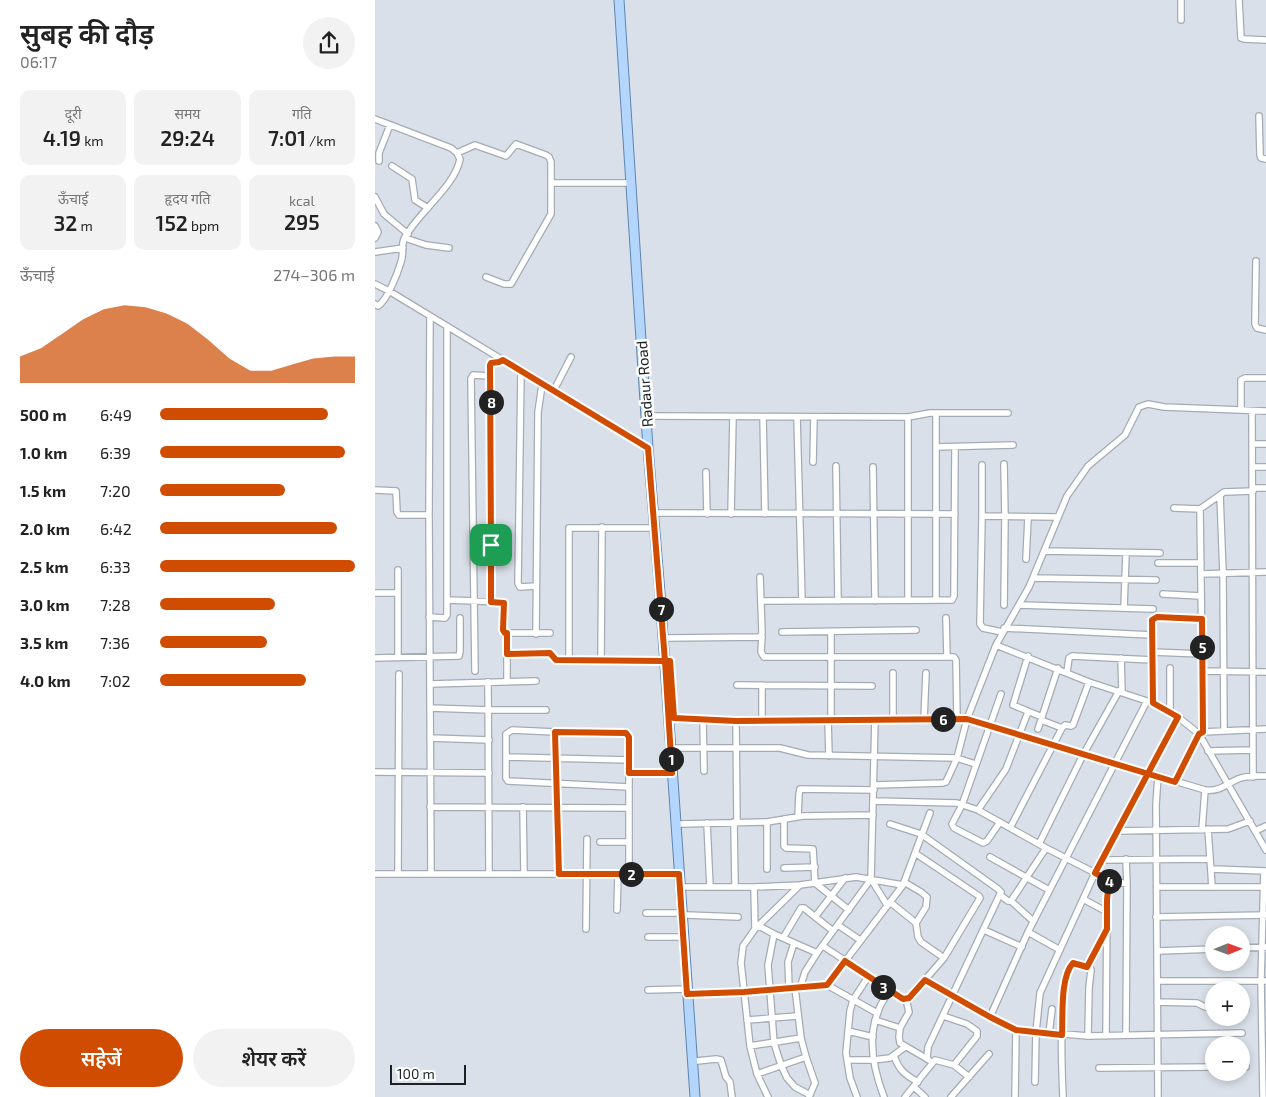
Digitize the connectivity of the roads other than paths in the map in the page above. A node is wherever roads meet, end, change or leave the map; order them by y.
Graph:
1 (619, 0) edge
2 (624, 0) edge
3 (1181, 0) edge
4 (1239, 0) edge
5 (1181, 20) dead end
6 (1266, 40) edge
7 (1259, 116) dead end
8 (375, 119) edge
9 (390, 125) junction
10 (457, 153) junction
11 (1266, 159) edge
12 (379, 161) dead end
13 (392, 166) dead end
14 (552, 183) junction
15 (631, 183) junction
16 (375, 197) edge
17 (427, 208) junction
18 (375, 226) edge
19 (407, 236) junction
20 (375, 238) edge
21 (403, 248) junction
22 (449, 248) dead end
23 (375, 252) edge
24 (1255, 261) dead end
25 (486, 277) dead end
26 (375, 284) edge
27 (389, 291) junction
28 (375, 304) edge
29 (430, 316) junction
30 (447, 326) junction
31 (1266, 330) edge
32 (571, 357) dead end
33 (503, 360) junction
34 (521, 372) junction
35 (491, 376) junction
36 (1266, 378) edge
37 (542, 385) junction
38 (553, 392) junction
39 (1241, 410) junction
40 (1252, 411) junction
41 (1266, 411) edge
42 (936, 413) junction
43 (1009, 413) dead end
44 (651, 416) junction
45 (733, 417) junction
46 (763, 417) junction
47 (797, 417) junction
48 (814, 417) junction
49 (908, 417) junction
50 (1252, 444) junction
51 (1266, 444) edge
52 (1013, 445) dead end
53 (936, 447) junction
54 (955, 447) junction
55 (648, 448) junction
56 (813, 462) dead end
57 (1003, 464) dead end
58 (982, 465) dead end
59 (837, 466) dead end
60 (873, 467) dead end
61 (1252, 467) junction
62 (1266, 467) edge
63 (706, 472) dead end
64 (1266, 488) edge
65 (375, 490) edge
66 (1253, 490) junction
67 (1220, 495) junction
68 (1173, 508) dead end
69 (1200, 509) junction
70 (659, 513) junction
71 (800, 513) junction
72 (837, 513) junction
73 (873, 513) junction
74 (908, 513) junction
75 (935, 513) junction
76 (707, 514) junction
77 (731, 514) junction
78 (765, 514) junction
79 (955, 514) junction
80 (429, 515) junction
81 (983, 516) junction
82 (1005, 517) junction
83 (1057, 517) junction
84 (1028, 518) junction
85 (602, 527) junction
86 (655, 528) junction
87 (1044, 551) junction
88 (1125, 553) junction
89 (1160, 553) dead end
90 (1026, 559) dead end
91 (1158, 562) dead end
92 (1201, 564) junction
93 (398, 570) dead end
94 (1253, 572) junction
95 (1266, 572) edge
96 (1223, 573) junction
97 (1201, 574) junction
98 (760, 577) dead end
99 (1033, 578) junction
100 (1125, 580) junction
101 (1156, 580) dead end
102 (536, 586) junction
103 (375, 593) edge
104 (398, 593) junction
105 (1163, 594) dead end
106 (1201, 596) junction
107 (447, 600) junction
108 (908, 600) junction
109 (936, 600) junction
110 (761, 601) junction
111 (802, 601) junction
112 (838, 601) junction
113 (473, 602) junction
114 (491, 602) junction
115 (875, 602) junction
116 (1004, 605) dead end
117 (1019, 605) junction
118 (1125, 608) junction
119 (1153, 609) dead end
120 (429, 617) junction
121 (460, 618) dead end
122 (946, 618) dead end
123 (1202, 619) junction
124 (917, 630) dead end
125 (1003, 630) junction
126 (782, 632) dead end
127 (831, 632) junction
128 (507, 633) junction
129 (550, 633) dead end
130 (536, 634) junction
131 (1152, 635) junction
132 (761, 636) junction
133 (668, 638) junction
134 (996, 645) junction
135 (1152, 652) junction
136 (507, 654) junction
137 (1202, 654) junction
138 (947, 656) junction
139 (1028, 656) junction
140 (429, 657) junction
141 (831, 657) junction
142 (375, 658) edge
143 (398, 658) junction
144 (1121, 658) junction
145 (569, 660) junction
146 (601, 660) junction
147 (1153, 660) junction
148 (667, 661) junction
149 (1058, 668) junction
150 (1170, 668) dead end
151 (475, 671) dead end
152 (1202, 671) junction
153 (1223, 671) junction
154 (1067, 672) junction
155 (1252, 672) junction
156 (1266, 672) edge
157 (893, 673) dead end
158 (926, 673) dead end
159 (399, 674) dead end
160 (536, 681) dead end
161 (488, 682) junction
162 (507, 682) junction
163 (1089, 682) junction
164 (430, 684) junction
165 (737, 685) dead end
166 (762, 685) junction
167 (831, 686) junction
168 (873, 686) dead end
169 (1120, 692) junction
170 (1001, 694) dead end
171 (1150, 702) junction
172 (430, 708) junction
173 (489, 710) junction
174 (546, 710) dead end
175 (1028, 712) junction
176 (1170, 712) junction
177 (1178, 717) junction
178 (674, 718) junction
179 (957, 718) junction
180 (875, 719) junction
181 (893, 719) junction
182 (925, 719) junction
183 (967, 719) junction
184 (1042, 719) junction
185 (703, 720) junction
186 (762, 720) junction
187 (829, 720) junction
188 (736, 721) junction
189 (988, 726) junction
190 (1062, 728) junction
191 (1251, 728) junction
192 (1266, 728) edge
193 (1038, 729) dead end
194 (1224, 730) junction
195 (555, 732) junction
196 (1201, 733) junction
197 (1020, 734) junction
198 (430, 738) junction
199 (489, 740) junction
200 (1053, 745) junction
201 (676, 748) junction
202 (703, 748) junction
203 (737, 748) junction
204 (1252, 750) junction
205 (1208, 751) junction
206 (1083, 755) junction
207 (829, 756) junction
208 (507, 757) junction
209 (555, 758) junction
210 (875, 758) junction
211 (957, 758) junction
212 (629, 760) junction
213 (1115, 763) junction
214 (975, 764) junction
215 (704, 771) dead end
216 (375, 772) edge
217 (398, 772) junction
218 (430, 772) junction
219 (489, 773) junction
220 (629, 773) junction
221 (672, 773) junction
222 (1148, 773) junction
223 (1157, 776) junction
224 (1253, 776) junction
225 (1266, 776) edge
226 (1175, 782) junction
227 (556, 784) junction
228 (1229, 785) junction
229 (629, 786) junction
230 (874, 787) junction
231 (1205, 790) junction
232 (874, 801) junction
233 (962, 805) junction
234 (430, 807) junction
235 (490, 807) junction
236 (523, 807) junction
237 (556, 807) junction
238 (629, 808) junction
239 (978, 810) junction
240 (930, 813) dead end
241 (873, 815) junction
242 (798, 817) junction
243 (784, 819) junction
244 (1250, 821) junction
245 (735, 822) junction
246 (767, 822) junction
247 (1000, 822) junction
248 (707, 823) junction
249 (681, 824) junction
250 (890, 824) dead end
251 (1266, 826) edge
252 (1010, 828) junction
253 (1205, 829) junction
254 (1156, 830) junction
255 (1117, 831) junction
256 (1255, 831) junction
257 (921, 834) junction
258 (587, 839) dead end
259 (600, 842) dead end
260 (629, 842) junction
261 (1039, 844) junction
262 (1046, 848) junction
263 (1266, 850) edge
264 (915, 853) junction
265 (990, 857) dead end
266 (1065, 858) junction
267 (1210, 858) junction
268 (1125, 859) junction
269 (1156, 859) junction
270 (1102, 860) junction
271 (815, 867) junction
272 (784, 868) dead end
273 (767, 869) dead end
274 (1211, 870) junction
275 (1265, 871) edge
276 (1095, 873) junction
277 (375, 874) edge
278 (397, 874) junction
279 (431, 874) junction
280 (489, 874) junction
281 (524, 874) junction
282 (559, 874) junction
283 (586, 874) junction
284 (617, 874) junction
285 (629, 874) junction
286 (679, 874) junction
287 (845, 878) junction
288 (1026, 878) junction
289 (871, 879) junction
290 (1109, 880) junction
291 (815, 883) junction
292 (904, 883) junction
293 (1127, 884) junction
294 (800, 885) junction
295 (685, 887) junction
296 (710, 887) junction
297 (735, 887) junction
298 (755, 887) junction
299 (1157, 887) junction
300 (1212, 887) junction
301 (1265, 887) edge
302 (1049, 890) junction
303 (1000, 895) junction
304 (831, 897) junction
305 (1083, 899) junction
306 (1011, 901) junction
307 (889, 903) junction
308 (617, 910) dead end
309 (849, 910) junction
310 (1107, 912) junction
311 (646, 913) dead end
312 (685, 914) junction
313 (1264, 915) edge
314 (738, 916) dead end
315 (1156, 917) junction
316 (815, 918) junction
317 (1033, 921) junction
318 (916, 923) junction
319 (838, 924) junction
320 (757, 928) junction
321 (586, 929) dead end
322 (1107, 929) junction
323 (984, 930) junction
324 (833, 931) junction
325 (1028, 932) junction
326 (774, 934) junction
327 (647, 937) dead end
328 (683, 937) junction
329 (783, 938) junction
330 (860, 940) junction
331 (794, 943) junction
332 (823, 946) junction
333 (1022, 947) junction
334 (1264, 947) edge
335 (1250, 948) edge
336 (1205, 949) edge
337 (1060, 950) junction
338 (1157, 951) junction
339 (817, 953) junction
340 (944, 958) junction
341 (845, 961) junction
342 (1087, 967) junction
343 (868, 977) junction
344 (925, 980) junction
345 (1158, 981) junction
346 (1264, 981) edge
347 (827, 985) junction
348 (794, 988) junction
349 (648, 990) dead end
350 (769, 990) junction
351 (889, 991) junction
352 (689, 992) junction
353 (744, 992) junction
354 (952, 996) junction
355 (907, 999) junction
356 (853, 1000) junction
357 (1157, 1002) junction
358 (1205, 1007) edge
359 (1052, 1009) dead end
360 (1264, 1013) edge
361 (877, 1014) junction
362 (797, 1016) junction
363 (943, 1016) junction
364 (990, 1017) junction
365 (771, 1018) junction
366 (747, 1020) junction
367 (875, 1020) junction
368 (900, 1028) junction
369 (1016, 1030) junction
370 (848, 1031) junction
371 (1036, 1032) junction
372 (1242, 1033) dead end
373 (1049, 1034) junction
374 (1158, 1034) junction
375 (1062, 1035) junction
376 (1126, 1035) junction
377 (1088, 1036) junction
378 (1106, 1036) junction
379 (873, 1037) junction
380 (801, 1038) junction
381 (774, 1043) junction
382 (750, 1046) junction
383 (1264, 1046) edge
384 (905, 1047) junction
385 (989, 1054) dead end
386 (893, 1056) junction
387 (805, 1057) junction
388 (847, 1060) junction
389 (873, 1060) junction
390 (697, 1061) junction
391 (930, 1061) junction
392 (781, 1065) junction
393 (954, 1065) junction
394 (1205, 1067) edge
395 (1099, 1068) dead end
396 (1158, 1069) junction
397 (757, 1074) junction
398 (969, 1077) junction
399 (1264, 1078) edge
400 (1035, 1082) dead end
401 (916, 1084) junction
402 (809, 1096) edge
403 (695, 1097) edge
404 (700, 1097) edge
405 (732, 1097) edge
406 (768, 1097) edge
407 (857, 1097) edge
408 (885, 1097) edge
409 (905, 1097) edge
410 (925, 1097) edge
411 (951, 1097) edge
412 (1015, 1097) edge
413 (1063, 1097) edge
414 (1158, 1097) edge
415 (1263, 1097) edge

1 - 15 main road, Radaur Road
2 - 44 main road, Radaur Road
3 - 5 street
4 - 6 street
7 - 11 street
8 - 9 street
9 - 10 street
9 - 12 street
10 - 14 street
10 - 17 street
13 - 17 street
14 - 15 street
14 - 25 street
15 - 55 main road, Radaur Road
16 - 19 street
17 - 19 street
18 - 20 street
19 - 21 street
19 - 22 street
21 - 23 street
21 - 27 street
24 - 31 street
26 - 27 street
27 - 28 street
27 - 29 street
29 - 30 street
29 - 80 street
30 - 33 street
30 - 107 street
32 - 38 street
33 - 34 street
33 - 35 street
34 - 37 street
34 - 102 street
35 - 113 street
35 - 114 street
36 - 39 street
37 - 38 street
37 - 102 street
38 - 55 street
39 - 40 street
39 - 83 street
40 - 41 street
40 - 50 street
42 - 43 street
42 - 49 street
42 - 53 street
44 - 45 street
44 - 70 main road, Radaur Road
45 - 46 street
45 - 77 street
46 - 47 street
46 - 78 street
47 - 48 street
47 - 71 street
48 - 49 street
48 - 56 street
49 - 74 street
50 - 51 street
50 - 61 street
52 - 54 street
53 - 54 street
53 - 75 street
54 - 79 street
55 - 86 main road, Radaur Road
57 - 82 street
58 - 81 street
59 - 72 street
60 - 73 street
61 - 62 street
61 - 66 street
63 - 76 street
64 - 66 street
65 - 80 street
66 - 67 street
66 - 94 street
67 - 69 street
67 - 96 street
68 - 69 street
69 - 92 street
70 - 76 street
70 - 133 main road, Radaur Road
71 - 72 street
71 - 78 street
71 - 111 street
72 - 73 street
72 - 112 street
73 - 74 street
73 - 115 street
74 - 75 street
74 - 108 street
75 - 79 street
75 - 109 street
76 - 77 street
77 - 78 street
79 - 109 street
80 - 120 street
81 - 82 street
81 - 125 street
82 - 84 street
82 - 116 street
83 - 84 street
83 - 87 street
84 - 90 street
85 - 86 street
85 - 145 street
85 - 146 street
86 - 148 main road, Radaur Road
87 - 88 street
87 - 99 street
88 - 89 street
88 - 100 street
91 - 92 street
92 - 97 street
93 - 104 street
94 - 95 street
94 - 96 street
94 - 155 street
96 - 97 street
96 - 153 street
97 - 106 street
98 - 110 street
99 - 100 street
99 - 117 street
100 - 101 street
100 - 118 street
102 - 130 street
103 - 104 street
104 - 143 street
105 - 106 street
106 - 123 street
107 - 113 street
107 - 120 street
108 - 109 street
108 - 115 street
110 - 111 street
110 - 132 street
111 - 112 street
112 - 115 street
113 - 114 street
113 - 151 street
114 - 128 street
117 - 118 street
117 - 125 street
118 - 119 street
120 - 140 street
121 - 140 street
122 - 138 street
123 - 131 street
123 - 137 street
124 - 127 street
125 - 131 street
125 - 134 street
126 - 127 street
127 - 141 street
128 - 130 street
128 - 136 street
129 - 130 street
131 - 135 street
132 - 133 street
132 - 141 street
133 - 148 main road, Radaur Road
134 - 139 street
134 - 183 street
135 - 137 street
135 - 147 street
136 - 145 street
136 - 162 street
137 - 152 street
138 - 141 street
138 - 179 street
139 - 149 street
139 - 175 street
140 - 143 street
140 - 164 street
141 - 167 street
142 - 143 street
144 - 147 street
144 - 154 street
144 - 169 street
145 - 146 street
146 - 148 street
147 - 171 street
148 - 178 main road, Radaur Road
148 - 221 main road, Radaur Road
149 - 154 street
149 - 184 street
150 - 176 street
152 - 153 street
152 - 196 street
153 - 155 street
153 - 194 street
154 - 163 street
155 - 156 street
155 - 191 street
157 - 181 street
158 - 182 street
159 - 217 street
160 - 162 street
161 - 162 street
161 - 164 street
161 - 173 street
163 - 169 street
163 - 190 street
164 - 172 street
165 - 166 street
166 - 167 street
166 - 186 street
167 - 168 street
167 - 187 street
169 - 171 street
169 - 206 street
170 - 189 street
171 - 176 street
171 - 213 street
172 - 173 street
172 - 198 street
173 - 174 street
173 - 199 street
175 - 184 street
175 - 197 street
176 - 177 street
177 - 196 street
177 - 222 street
178 - 185 street
178 - 201 main road, Radaur Road
179 - 182 street
179 - 183 street
180 - 181 street
180 - 187 street
180 - 210 street
181 - 182 street
183 - 189 street
183 - 211 street
184 - 190 street
184 - 193 street
185 - 188 street
185 - 202 street
186 - 187 street
186 - 188 street
187 - 207 street
188 - 203 street
189 - 197 street
189 - 214 street
190 - 200 street
191 - 192 street
191 - 194 street
191 - 204 street
194 - 196 street
195 - 208 street
195 - 209 street
195 - 212 street
196 - 205 street
196 - 226 street
197 - 200 street
197 - 239 street
198 - 199 street
198 - 218 street
199 - 219 street
200 - 206 street
200 - 252 street
201 - 202 street
201 - 249 main road, Radaur Road
202 - 203 street
202 - 215 street
203 - 207 street
203 - 245 street
204 - 205 street
204 - 224 street
205 - 228 street
206 - 213 street
206 - 261 street
207 - 210 street
208 - 209 street
208 - 227 street
209 - 212 street
209 - 227 street
210 - 211 street
210 - 230 street
211 - 214 street
211 - 230 street
212 - 220 street
213 - 222 street
213 - 266 street
214 - 233 street
216 - 217 street
217 - 218 street
217 - 278 street
218 - 219 street
218 - 234 street
219 - 235 street
220 - 221 street
220 - 229 street
221 - 286 main road, Radaur Road
222 - 223 street
222 - 255 street
223 - 226 street
223 - 254 street
224 - 225 street
224 - 228 street
226 - 231 street
227 - 229 street
227 - 237 street
228 - 231 street
228 - 244 street
229 - 238 street
230 - 232 street
230 - 242 street
231 - 253 street
232 - 233 street
232 - 241 street
233 - 239 street
233 - 247 street
234 - 235 street
234 - 279 street
235 - 236 street
235 - 280 street
236 - 237 street
236 - 281 street
237 - 238 street
237 - 282 street
238 - 260 street
239 - 247 street
240 - 257 street
241 - 242 street
241 - 289 street
242 - 243 street
243 - 246 street
243 - 271 street
244 - 253 street
244 - 256 street
245 - 246 street
245 - 248 street
245 - 297 street
246 - 273 street
247 - 252 street
248 - 249 street
248 - 296 street
249 - 295 main road, Radaur Road
250 - 257 street
251 - 256 street
252 - 261 street
253 - 254 street
253 - 267 street
254 - 255 street
254 - 269 street
255 - 270 street
256 - 263 street
257 - 264 street
257 - 303 street
258 - 283 street
259 - 260 street
260 - 285 street
261 - 262 street
262 - 266 street
262 - 288 street
264 - 292 street
264 - 340 street
265 - 288 street
266 - 276 street
266 - 302 street
267 - 269 street
267 - 274 street
268 - 269 street
268 - 270 street
268 - 293 street
269 - 299 street
270 - 276 street
271 - 272 street
271 - 291 street
274 - 275 street
274 - 300 street
275 - 301 street
276 - 290 street
276 - 305 street
277 - 278 street
278 - 279 street
279 - 280 street
280 - 281 street
281 - 282 street
282 - 283 street
283 - 284 street
283 - 321 street
284 - 285 street
284 - 308 street
285 - 286 street
286 - 312 main road, Radaur Road
287 - 289 street
287 - 291 street
287 - 304 street
288 - 302 street
288 - 306 street
289 - 292 street
289 - 307 street
289 - 309 street
290 - 293 street
290 - 310 street
291 - 294 street
291 - 304 street
292 - 307 street
292 - 318 street
293 - 376 street
294 - 298 street
294 - 320 street
295 - 296 street
295 - 312 main road, Radaur Road
296 - 297 street
297 - 298 street
298 - 320 street
299 - 300 street
299 - 315 street
300 - 301 street
301 - 313 street
302 - 317 street
303 - 306 street
303 - 323 street
304 - 309 street
304 - 316 street
305 - 310 street
305 - 337 street
306 - 317 street
307 - 318 street
307 - 330 street
309 - 319 street
310 - 322 street
311 - 312 street
312 - 314 street
312 - 328 main road, Radaur Road
312 - 352 main road, Radaur Road
313 - 315 street
313 - 334 street
315 - 338 street
316 - 324 street
316 - 329 street
317 - 325 street
318 - 340 street
319 - 324 street
319 - 330 street
320 - 326 street
320 - 353 street
322 - 342 street
322 - 378 street
323 - 333 street
323 - 354 street
324 - 332 street
325 - 333 street
325 - 337 street
326 - 329 street
326 - 350 street
327 - 328 street
328 - 352 main road, Radaur Road
329 - 331 street
330 - 341 street
331 - 339 street
331 - 348 street
332 - 339 street
332 - 341 street
333 - 364 street
334 - 335 street
334 - 346 street
336 - 338 street
337 - 371 street
338 - 345 street
339 - 348 street
340 - 344 street
341 - 343 street
341 - 347 street
342 - 375 street
342 - 377 street
343 - 351 street
343 - 356 street
344 - 354 street
344 - 355 street
345 - 346 street
345 - 357 street
346 - 360 street
347 - 348 street
347 - 356 street
348 - 350 street
348 - 362 street
349 - 352 street
350 - 353 street
350 - 365 street
351 - 355 street
351 - 361 street
352 - 353 street
352 - 390 main road, Radaur Road
352 - 403 main road, Radaur Road
353 - 366 street
354 - 363 street
354 - 364 street
355 - 368 street
356 - 361 street
356 - 370 street
357 - 358 street
357 - 374 street
359 - 373 street
360 - 383 street
361 - 367 street
362 - 365 street
362 - 380 street
363 - 391 street
363 - 393 street
364 - 369 street
365 - 366 street
365 - 381 street
366 - 382 street
367 - 368 street
367 - 379 street
368 - 384 street
369 - 371 street
369 - 412 street
370 - 379 street
370 - 388 street
371 - 373 street
371 - 400 street
372 - 374 street
373 - 375 street
374 - 376 street
374 - 396 street
375 - 377 street
375 - 413 street
376 - 378 street
377 - 378 street
379 - 389 street
380 - 381 street
380 - 387 street
381 - 382 street
381 - 392 street
382 - 397 street
383 - 399 street
384 - 386 street
384 - 391 street
385 - 398 street
386 - 389 street
386 - 401 street
387 - 392 street
387 - 402 street
388 - 389 street
388 - 407 street
389 - 408 street
390 - 404 main road, Radaur Road
390 - 405 street
391 - 393 street
391 - 401 street
392 - 397 street
392 - 402 street
393 - 398 street
394 - 396 street
395 - 396 street
396 - 414 street
397 - 406 street
398 - 411 street
399 - 415 street
401 - 409 street
401 - 410 street

